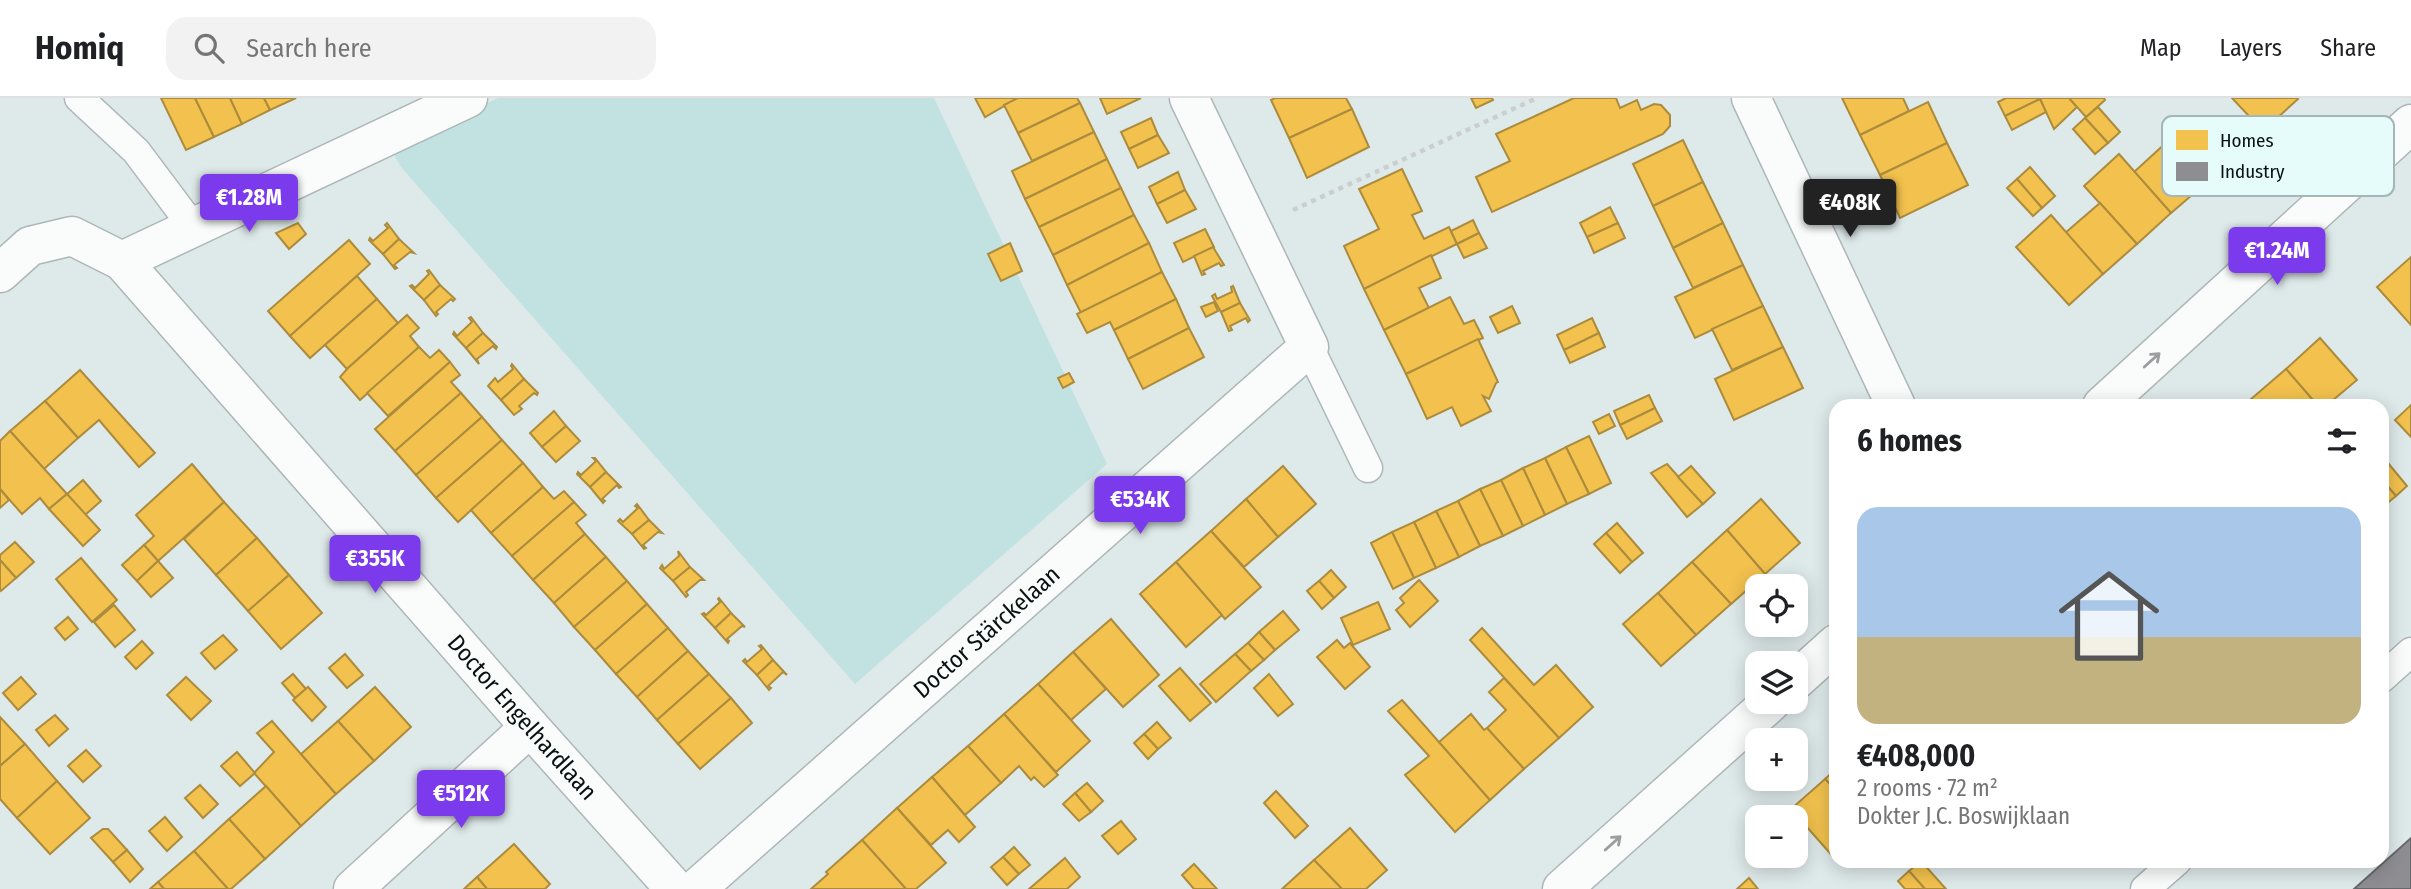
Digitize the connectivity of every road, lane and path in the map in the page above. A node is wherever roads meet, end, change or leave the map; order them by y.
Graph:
1 (79, 98) edge
2 (468, 98) edge
3 (1189, 98) edge
4 (1536, 98) edge
5 (1751, 98) edge
6 (2411, 124) edge
7 (2394, 140) edge
8 (2332, 196) edge
9 (193, 227) junction
10 (1252, 229) junction
11 (122, 261) junction
12 (0, 273) edge
13 (1309, 347) junction
14 (1893, 399) edge
15 (2110, 399) edge
16 (1368, 468) dead end
17 (1829, 650) edge
18 (2411, 652) edge
19 (1808, 669) edge
20 (2389, 672) edge
21 (1758, 714) edge
22 (530, 727) junction
23 (2168, 868) edge
24 (353, 889) edge
25 (676, 889) edge
26 (696, 889) edge
27 (1562, 889) edge
28 (2145, 889) edge

1 - 9 lane
2 - 9 street
3 - 10 street
4 - 10 path
5 - 14 street
7 -> 6 street
15 -> 8 street
9 - 11 street
10 - 13 street
11 - 12 street
11 - 22 street, Doctor Engelhardlaan
13 - 16 lane
13 - 26 street, Doctor Stärckelaan
17 - 19 street
18 - 20 lane
27 -> 21 street
22 - 24 street
22 - 25 street, Doctor Engelhardlaan
23 - 28 lane

